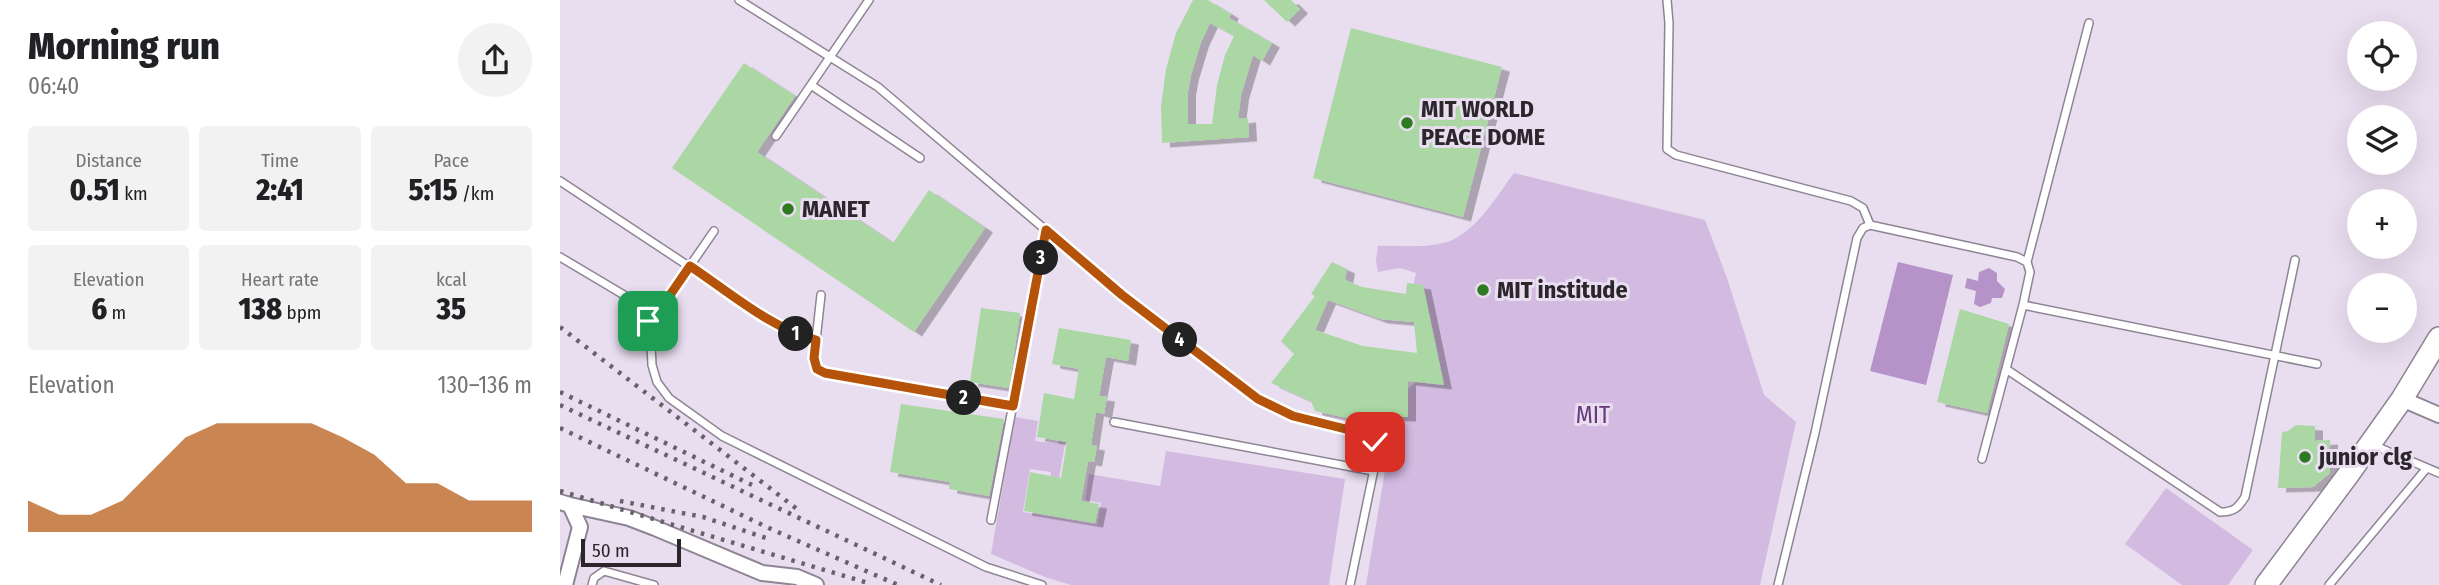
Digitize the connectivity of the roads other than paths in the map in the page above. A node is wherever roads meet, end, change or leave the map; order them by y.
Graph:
1 (739, 0) edge
2 (870, 0) edge
3 (1667, 0) edge
4 (2089, 23) dead end
5 (830, 57) junction
6 (811, 85) junction
7 (776, 136) dead end
8 (920, 158) dead end
9 (560, 181) edge
10 (1870, 225) junction
11 (1046, 230) junction
12 (714, 231) dead end
13 (560, 257) edge
14 (2295, 260) dead end
15 (2027, 262) junction
16 (690, 266) junction
17 (821, 295) dead end
18 (2023, 305) junction
19 (650, 324) junction
20 (816, 340) junction
21 (2437, 347) edge
22 (2273, 356) junction
23 (2317, 364) dead end
24 (2006, 369) junction
25 (2402, 398) junction
26 (1013, 406) junction
27 (2439, 415) edge
28 (1114, 422) dead end
29 (2369, 443) junction
30 (1982, 458) dead end
31 (2426, 469) junction
32 (1373, 471) junction
33 (2439, 473) edge
34 (565, 503) edge
35 (991, 520) dead end
36 (565, 585) edge
37 (592, 585) edge
38 (654, 585) edge
39 (816, 585) edge
40 (1042, 585) edge
41 (1350, 585) edge
42 (1778, 585) edge
43 (2266, 585) edge
44 (2329, 585) edge

1 - 5 lane
2 - 5 lane
3 - 10 lane
4 - 15 lane
5 - 6 lane
5 - 11 lane
6 - 7 lane
6 - 8 lane
9 - 16 lane
10 - 15 lane
10 - 42 lane
11 - 26 lane
11 - 32 lane
12 - 16 lane
13 - 19 lane
14 - 22 lane
15 - 18 lane
16 - 19 lane
16 - 20 lane
17 - 20 lane
18 - 22 lane
18 - 24 lane
19 - 40 lane
20 - 26 lane
21 - 25 street
22 - 23 lane
22 - 24 lane
24 - 30 lane
25 - 27 street
25 - 29 street
26 - 35 lane
28 - 32 lane
29 - 31 lane
29 - 43 street
31 - 33 lane
31 - 44 lane
32 - 41 lane
34 - 36 street
34 - 39 street
37 - 38 lane

